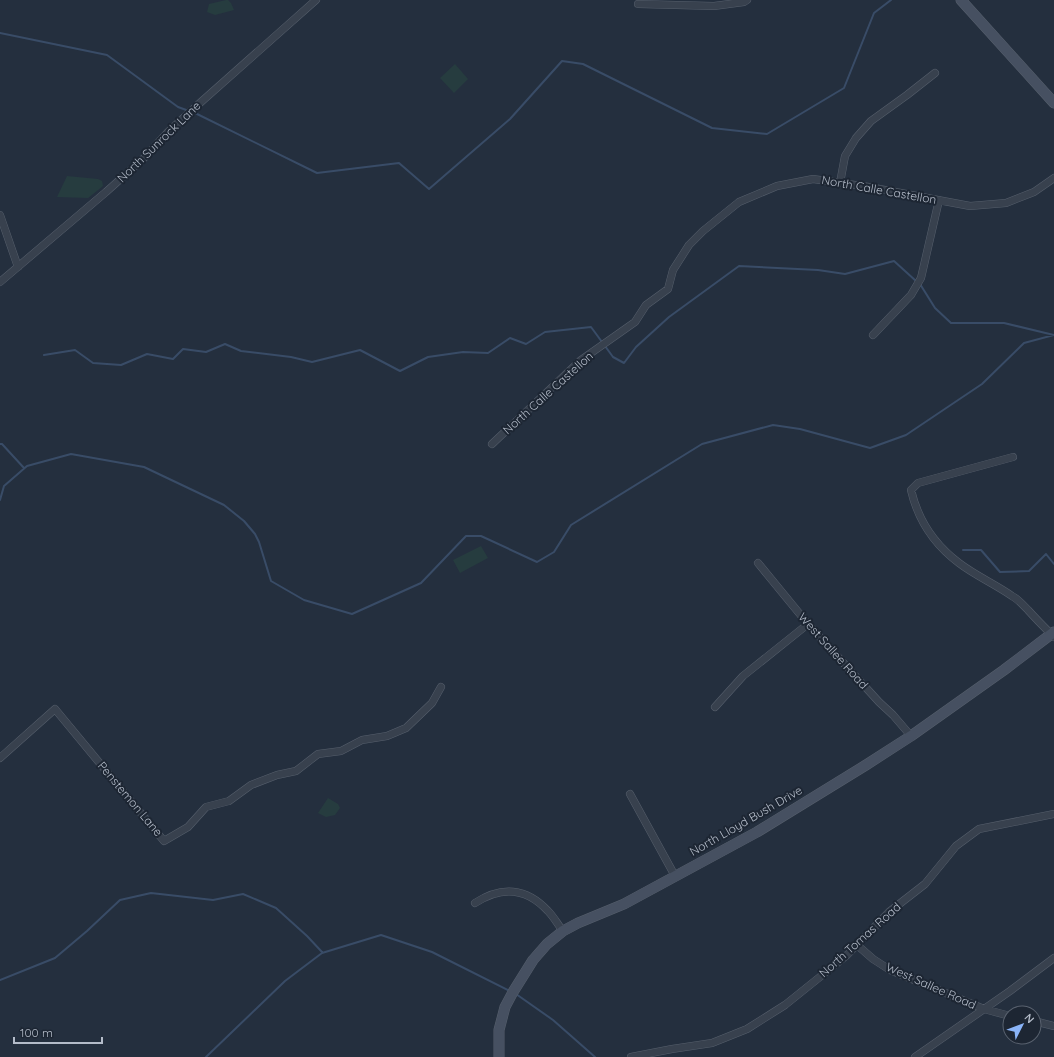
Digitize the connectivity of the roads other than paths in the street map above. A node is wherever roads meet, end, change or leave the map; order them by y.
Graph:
1 (316, 0) edge
2 (747, 0) edge
3 (961, 0) edge
4 (638, 4) dead end
5 (935, 73) dead end
6 (1054, 103) edge
7 (1054, 178) edge
8 (840, 183) junction
9 (939, 200) junction
10 (0, 215) edge
11 (18, 267) junction
12 (0, 282) edge
13 (873, 335) dead end
14 (492, 444) dead end
15 (1013, 457) dead end
16 (758, 563) dead end
17 (808, 624) junction
18 (1053, 635) edge
19 (442, 686) dead end
20 (715, 706) dead end
21 (911, 736) junction
22 (0, 758) edge
23 (630, 794) dead end
24 (1054, 814) edge
25 (675, 876) junction
26 (475, 904) dead end
27 (563, 931) junction
28 (857, 944) junction
29 (1054, 958) edge
30 (984, 1009) junction
31 (1002, 1014) edge
32 (1042, 1023) edge
33 (1054, 1026) edge
34 (499, 1057) edge
35 (631, 1057) edge
36 (915, 1057) edge

1 - 11 street, North Sunrock Lane
2 - 4 street
3 - 6 street
5 - 8 street
7 - 9 street, North Calle Castellon
8 - 9 street, North Calle Castellon
8 - 14 street, North Calle Castellon
9 - 13 street
10 - 11 street
11 - 12 street, North Sunrock Lane
15 - 18 street
16 - 17 street, West Sallee Road
17 - 20 street
17 - 21 street, West Sallee Road
18 - 21 street, North Lloyd Bush Drive
19 - 22 street, Penstemon Lane
21 - 25 street, North Lloyd Bush Drive
23 - 25 street
24 - 28 street, North Tomas Road
25 - 27 street, North Lloyd Bush Drive
26 - 27 street
27 - 34 street, North Lloyd Bush Drive
28 - 30 street, West Sallee Road
28 - 35 street, North Tomas Road
29 - 30 street
30 - 31 street, West Sallee Road
30 - 36 street
32 - 33 street

